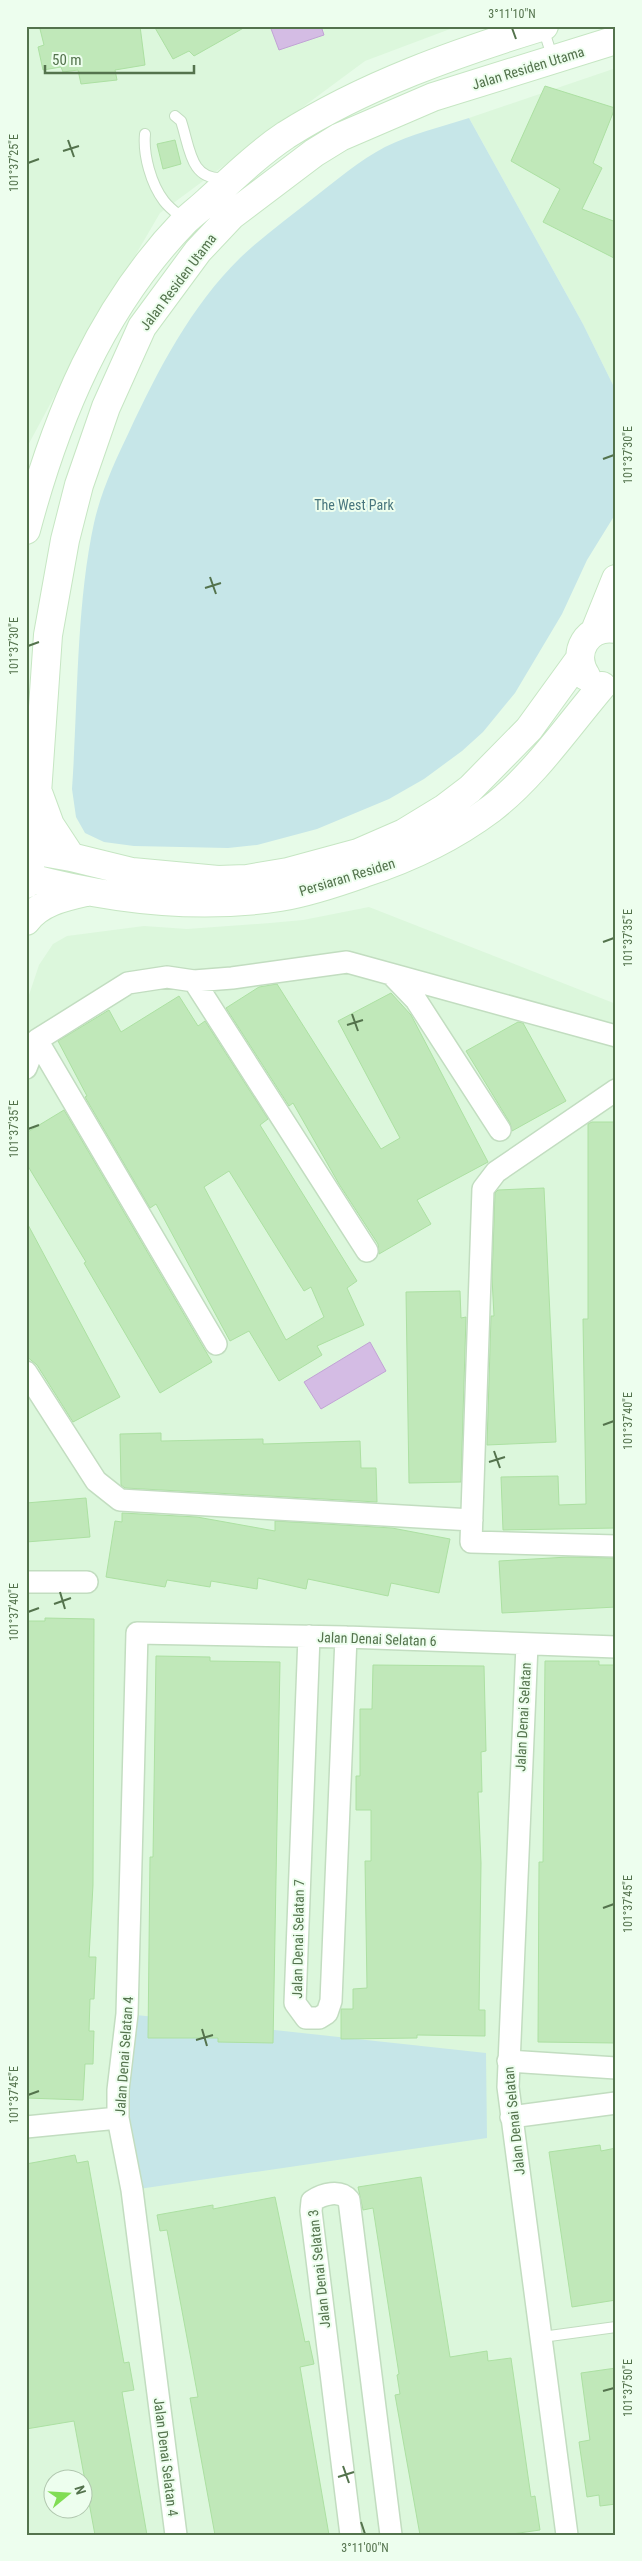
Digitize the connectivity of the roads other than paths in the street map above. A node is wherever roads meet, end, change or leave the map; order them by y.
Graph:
1 (543, 27) edge
2 (616, 40) edge
3 (553, 60) junction
4 (175, 116) dead end
5 (145, 134) dead end
6 (233, 178) junction
7 (186, 221) junction
8 (208, 240) junction
9 (26, 530) edge
10 (616, 579) edge
11 (606, 630) edge
12 (579, 660) junction
13 (612, 686) edge
14 (37, 789) junction
15 (30, 850) edge
16 (70, 857) junction
17 (27, 880) edge
18 (92, 890) junction
19 (26, 921) edge
20 (391, 974) junction
21 (194, 981) junction
22 (616, 1036) edge
23 (37, 1040) junction
24 (26, 1068) edge
25 (616, 1090) edge
26 (500, 1130) dead end
27 (367, 1251) dead end
28 (216, 1344) dead end
29 (26, 1372) edge
30 (472, 1520) junction
31 (616, 1546) edge
32 (26, 1582) edge
33 (87, 1582) dead end
34 (137, 1633) joint
35 (309, 1636) junction
36 (346, 1637) junction
37 (527, 1645) junction
38 (616, 1647) edge
39 (508, 2061) junction
40 (616, 2068) edge
41 (616, 2103) edge
42 (511, 2117) junction
43 (118, 2118) junction
44 (26, 2127) edge
45 (616, 2327) edge
46 (542, 2337) junction
47 (176, 2535) edge
48 (351, 2535) edge
49 (391, 2535) edge
50 (568, 2535) edge

1 - 3 lane
1 - 6 street, Jalan Residen Utama
2 - 3 street, Jalan Residen Utama
3 - 8 street, Jalan Residen Utama
4 - 6 lane
5 - 7 lane
6 - 7 street, Jalan Residen Utama
7 - 8 street
7 - 9 street, Jalan Residen Utama
8 - 14 street, Jalan Residen Utama
10 - 11 street
11 - 12 street, Persiaran Residen
12 - 13 street
12 - 16 street, Persiaran Residen
13 - 18 street, Persiaran Residen
14 - 15 street, Jalan Residen Utama
14 - 16 street
15 - 16 street, Persiaran Residen
15 - 17 street, Jalan Residen Utama
17 - 18 street, Persiaran Residen
18 - 19 street
20 - 21 street
20 - 22 street
20 - 26 street
21 - 23 street
21 - 27 street
23 - 24 street
23 - 28 street
25 - 30 street
29 - 30 street
30 - 31 street
32 - 33 street
34 - 35 street, Jalan Denai Selatan 6
34 - 43 street, Jalan Denai Selatan 4
35 - 36 street, Jalan Denai Selatan 6
35 - 36 street, Jalan Denai Selatan 7
36 - 37 street, Jalan Denai Selatan 6
37 - 38 street, Jalan Denai Selatan 6
37 - 39 street, Jalan Denai Selatan
39 - 40 street
39 - 42 street, Jalan Denai Selatan
41 - 42 street
42 - 46 street, Jalan Denai Selatan
43 - 44 street
43 - 47 street, Jalan Denai Selatan 4
45 - 46 lane
46 - 50 street, Jalan Denai Selatan
48 - 49 street, Jalan Denai Selatan 3

